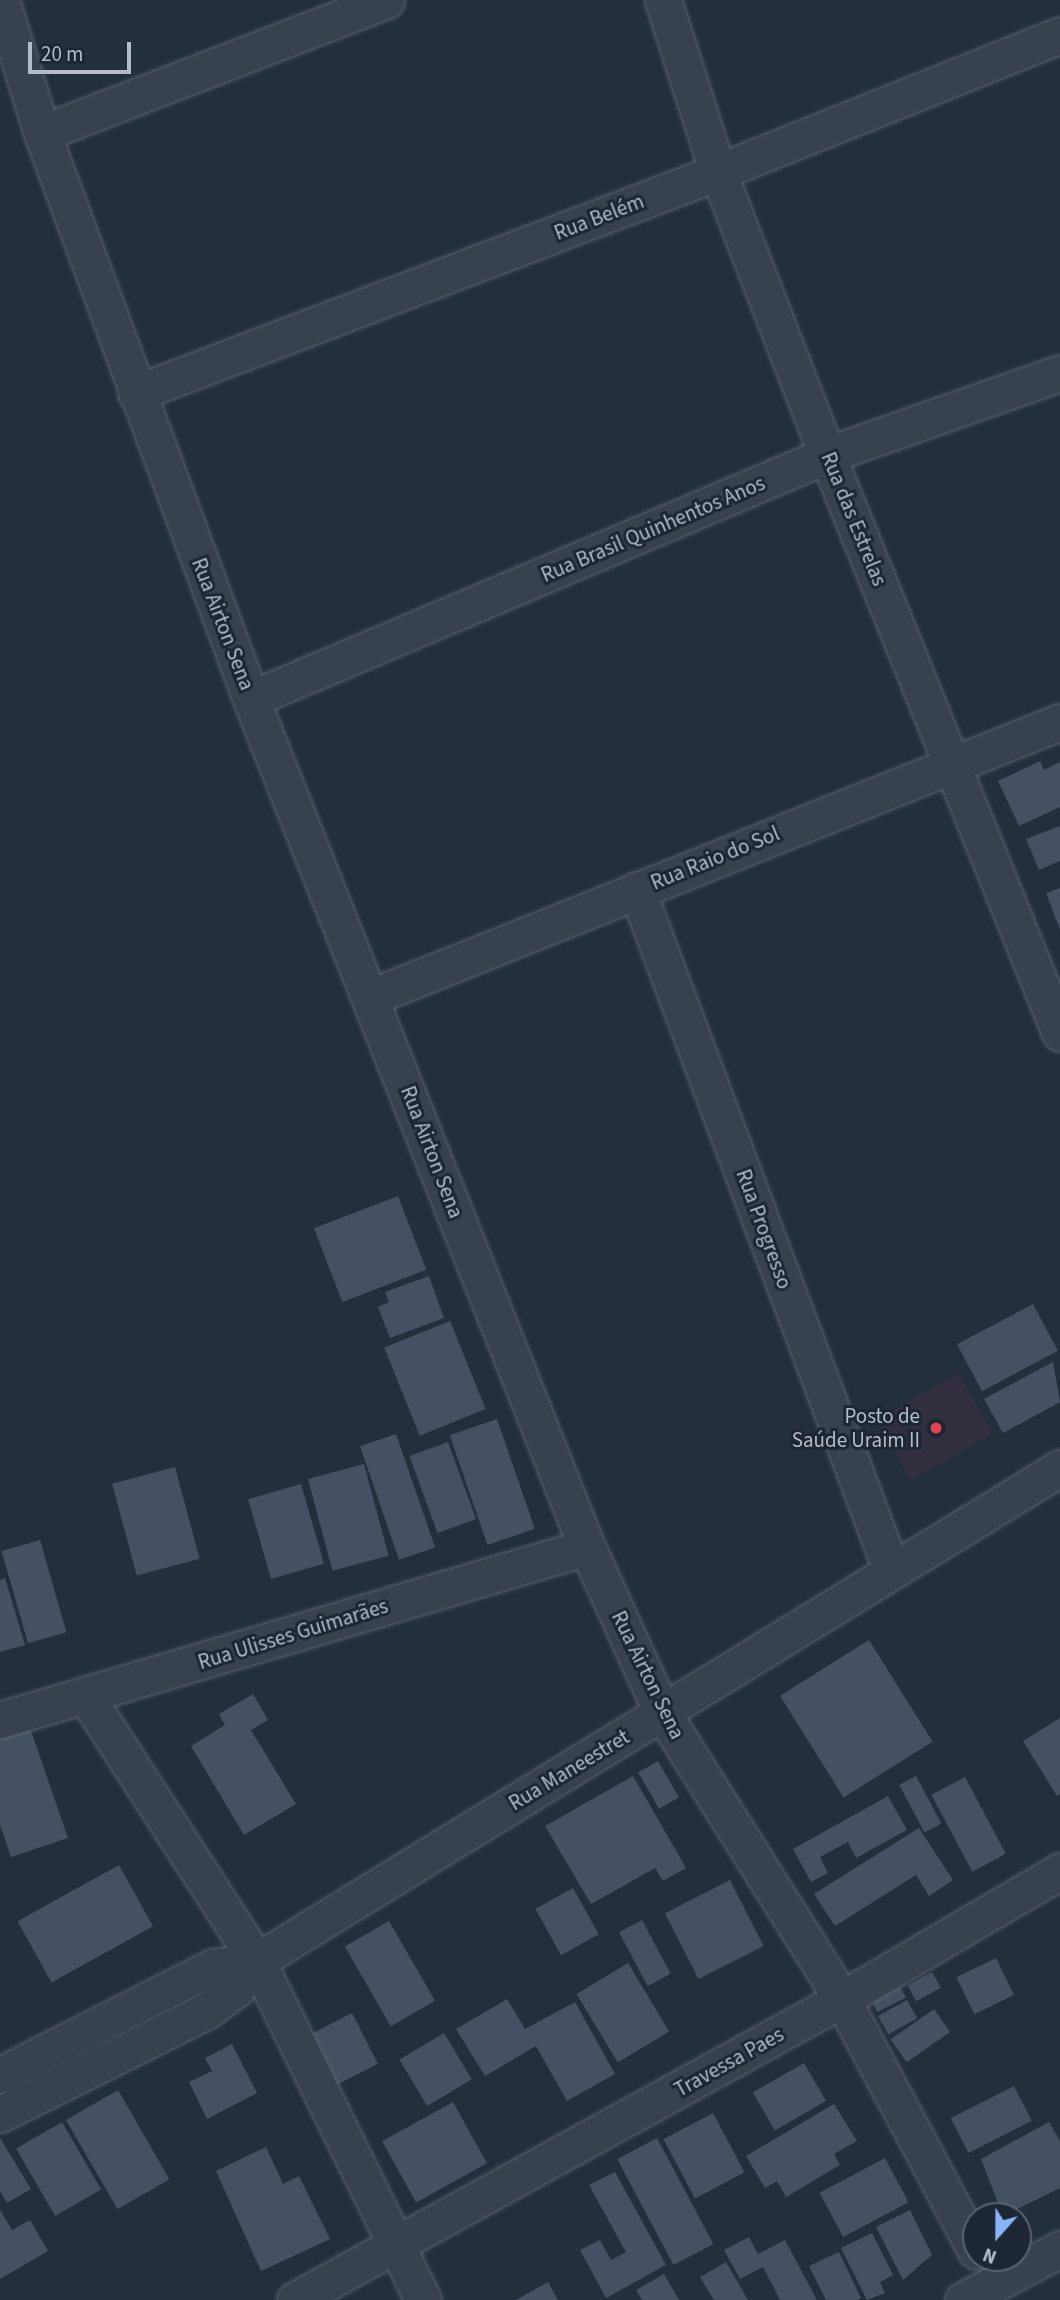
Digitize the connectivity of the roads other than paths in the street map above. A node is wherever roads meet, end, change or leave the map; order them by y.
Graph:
1 (1, 0) edge
2 (386, 0) edge
3 (663, 0) edge
4 (1060, 35) edge
5 (42, 132) junction
6 (718, 172) junction
7 (1060, 373) edge
8 (136, 393) junction
9 (827, 456) junction
10 (251, 699) junction
11 (1060, 722) edge
12 (954, 763) junction
13 (637, 890) junction
14 (371, 998) junction
15 (1060, 1033) edge
16 (1060, 1468) edge
17 (587, 1547) junction
18 (891, 1569) junction
19 (86, 1696) junction
20 (662, 1712) junction
21 (0, 1720) edge
22 (1060, 1871) edge
23 (257, 1961) junction
24 (842, 1999) junction
25 (0, 2075) edge
26 (0, 2114) edge
27 (962, 2224) edge
28 (394, 2248) junction
29 (1060, 2249) edge
30 (1032, 2257) edge
31 (985, 2272) edge
32 (295, 2300) edge
33 (423, 2300) edge
34 (963, 2300) edge

1 - 5 street, Rua Airton Sena
2 - 5 street
3 - 6 street, Rua das Estrelas
4 - 6 street, Rua Belém
5 - 8 street, Rua Airton Sena
6 - 8 street, Rua Belém
6 - 9 street, Rua das Estrelas
7 - 9 street, Rua Brasil Quinhentos Anos
8 - 10 street, Rua Airton Sena
9 - 10 street, Rua Brasil Quinhentos Anos
9 - 12 street, Rua das Estrelas
10 - 14 street, Rua Airton Sena
11 - 12 street, Rua Raio do Sol
12 - 13 street, Rua Raio do Sol
12 - 15 street, Rua das Estrelas
13 - 14 street, Rua Raio do Sol
13 - 18 street, Rua Progresso
14 - 17 street, Rua Airton Sena
16 - 18 street, Rua Maneestret
17 - 19 street, Rua Ulisses Guimarães
17 - 20 street, Rua Airton Sena
18 - 20 street, Rua Maneestret
19 - 21 street, Rua Ulisses Guimarães
19 - 23 street
20 - 23 street, Rua Maneestret
20 - 24 street, Rua Airton Sena
22 - 24 street, Travessa Paes
23 - 25 street, Rua Maneestret
23 - 26 street, Rua Maneestret
23 - 28 street
24 - 27 street, Rua Airton Sena
24 - 28 street, Travessa Paes
28 - 32 street, Travessa Paes
28 - 33 street
29 - 30 street
31 - 34 street

